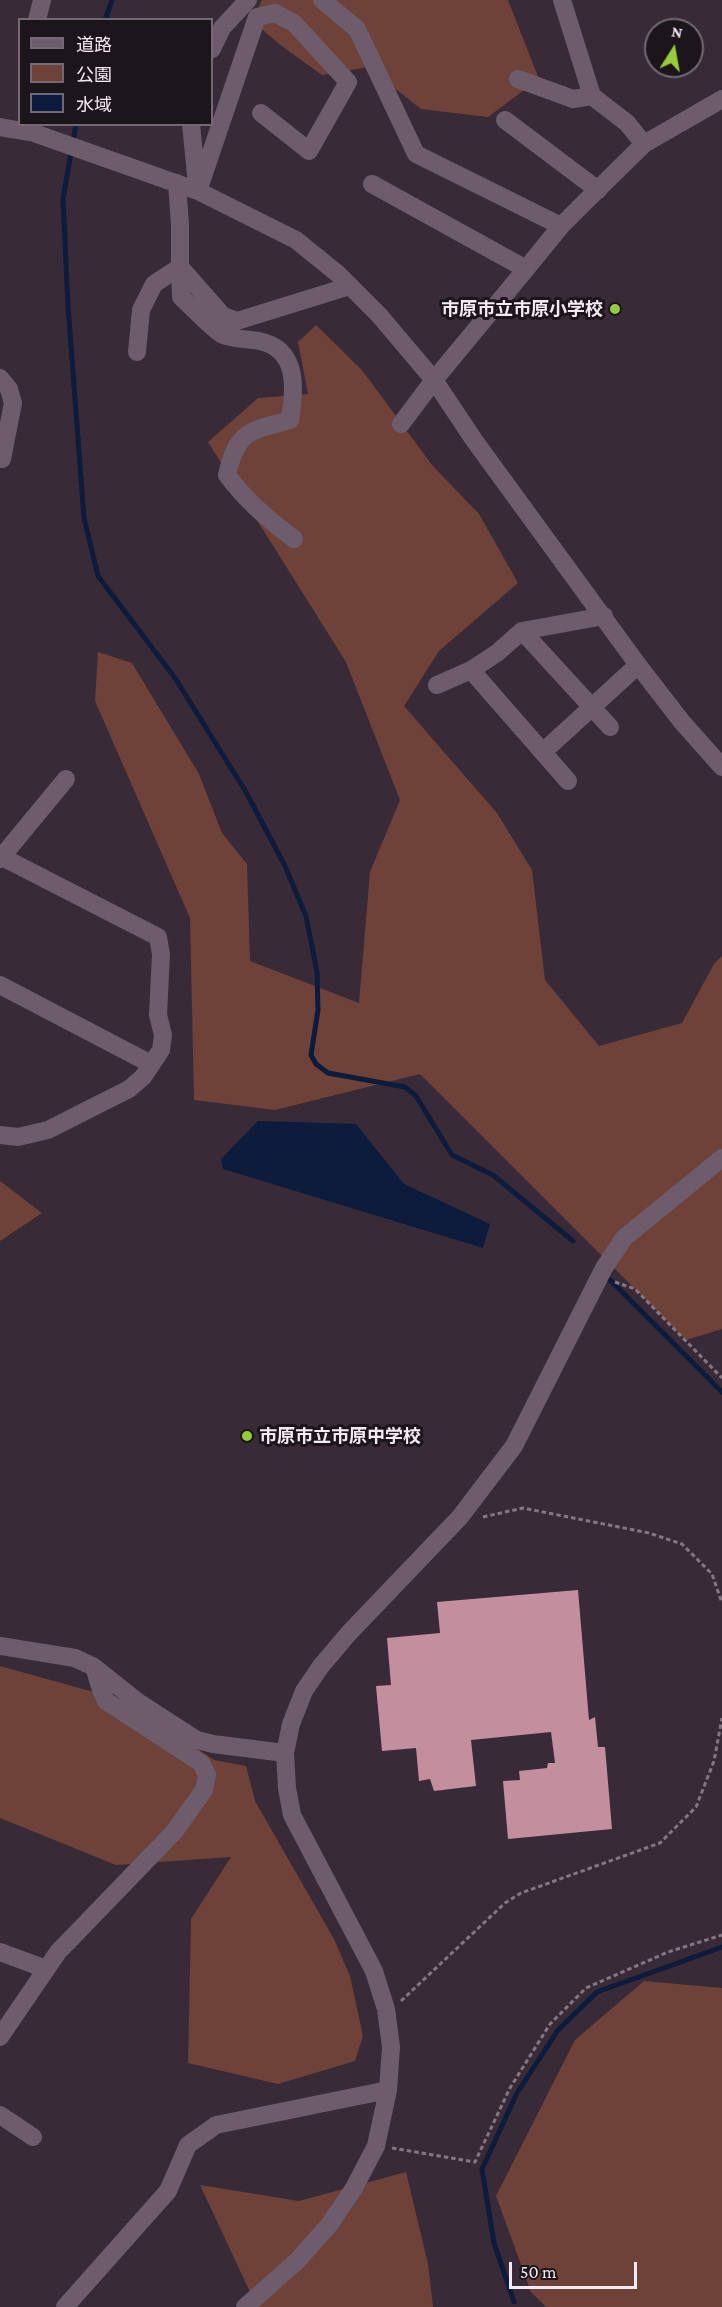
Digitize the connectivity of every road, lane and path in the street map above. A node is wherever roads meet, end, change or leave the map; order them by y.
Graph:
1 (42, 0) edge
2 (248, 0) edge
3 (322, 0) edge
4 (562, 0) edge
5 (38, 18) edge
6 (213, 47) edge
7 (518, 80) dead end
8 (592, 96) junction
9 (722, 99) edge
10 (261, 113) dead end
11 (505, 120) dead end
12 (191, 126) edge
13 (0, 127) edge
14 (34, 129) edge
15 (644, 144) junction
16 (177, 183) junction
17 (372, 184) dead end
18 (598, 190) junction
19 (198, 191) junction
20 (561, 226) junction
21 (180, 267) junction
22 (526, 268) junction
23 (350, 286) junction
24 (137, 352) dead end
25 (0, 378) edge
26 (434, 380) junction
27 (401, 424) dead end
28 (2, 459) dead end
29 (294, 539) dead end
30 (604, 616) junction
31 (522, 631) junction
32 (638, 665) junction
33 (471, 670) junction
34 (438, 685) dead end
35 (591, 707) junction
36 (610, 727) dead end
37 (544, 751) junction
38 (722, 767) edge
39 (66, 779) dead end
40 (568, 781) dead end
41 (1, 858) edge
42 (0, 985) edge
43 (152, 1065) junction
44 (0, 1135) edge
45 (722, 1158) edge
46 (600, 1276) junction
47 (722, 1378) edge
48 (460, 1517) junction
49 (722, 1603) edge
50 (0, 1646) edge
51 (94, 1667) junction
52 (722, 1718) edge
53 (285, 1753) junction
54 (722, 1935) edge
55 (0, 1952) edge
56 (46, 1969) junction
57 (404, 1998) dead end
58 (0, 2037) edge
59 (388, 2090) junction
60 (0, 2115) edge
61 (33, 2137) dead end
62 (376, 2146) junction
63 (65, 2307) edge
64 (245, 2307) edge

1 - 5 street
2 - 6 street
3 - 20 street
4 - 8 street
7 - 8 street
8 - 15 street
9 - 15 street
10 - 19 street
11 - 18 street
12 - 19 street
13 - 14 street
14 - 16 street
15 - 18 street
16 - 19 street
16 - 21 street
17 - 22 street
18 - 20 street
19 - 23 street
20 - 22 street
21 - 23 street
21 - 24 street
21 - 29 street
22 - 26 street
23 - 26 street
25 - 28 street
26 - 27 street
26 - 30 street
30 - 31 street
30 - 32 street
31 - 33 street
31 - 35 street
32 - 35 street
32 - 38 street
33 - 34 street
33 - 37 street
35 - 36 street
35 - 37 street
37 - 40 street
39 - 41 street
41 - 43 street
42 - 43 street
43 - 44 street
45 - 46 street
46 - 47 path
46 - 48 street
48 - 49 path
48 - 53 street
50 - 51 street
51 - 53 street
51 - 56 street
52 - 57 path
53 - 59 street
54 - 62 path
55 - 56 street
56 - 58 street
59 - 62 street
59 - 63 street
60 - 61 street
62 - 64 street

